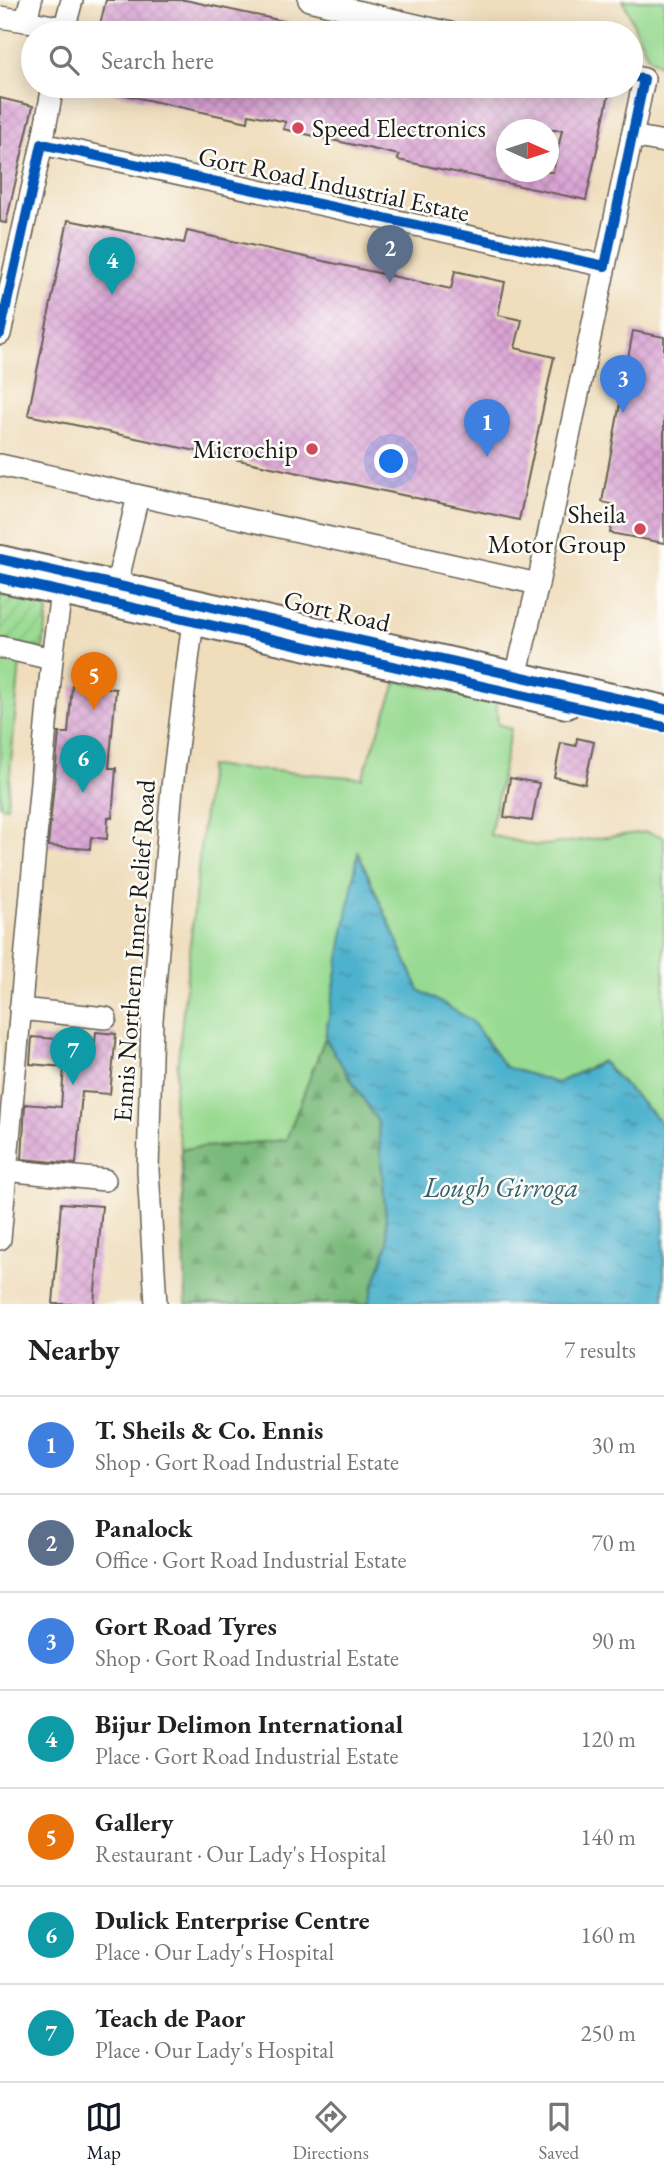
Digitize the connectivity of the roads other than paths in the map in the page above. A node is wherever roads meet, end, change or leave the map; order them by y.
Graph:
1 (72, 0) edge
2 (310, 0) edge
3 (28, 10) edge
4 (0, 17) edge
5 (46, 21) edge
6 (66, 21) edge
7 (399, 21) edge
8 (51, 98) edge
9 (640, 98) edge
10 (632, 136) junction
11 (664, 142) edge
12 (42, 144) junction
13 (605, 267) junction
14 (0, 334) edge
15 (0, 465) edge
16 (138, 496) junction
17 (122, 558) junction
18 (0, 559) edge
19 (0, 578) edge
20 (90, 578) junction
21 (62, 583) junction
22 (538, 584) junction
23 (142, 590) junction
24 (114, 594) junction
25 (194, 612) junction
26 (0, 647) edge
27 (52, 659) junction
28 (514, 684) junction
29 (664, 709) edge
30 (664, 727) edge
31 (20, 1009) junction
32 (106, 1017) dead end
33 (5, 1170) junction
34 (105, 1180) dead end
35 (0, 1239) edge
36 (156, 1304) edge

1 - 6 street
2 - 7 street
3 - 4 street
3 - 5 street
8 - 12 street
9 - 10 street
10 - 11 street
10 - 13 street
12 - 13 street, Gort Road Industrial Estate
12 - 14 street
13 - 22 street
15 - 16 street
16 - 17 street
16 - 22 street
17 - 20 street
17 - 23 street
17 - 24 street
18 - 21 main road, Gort Road
19 - 21 main road, Gort Road
20 - 21 main road, Gort Road
20 - 24 main road, Gort Road
21 - 24 main road, Gort Road
21 - 27 street
22 - 28 street
23 - 24 main road, Gort Road
23 - 25 main road, Gort Road
24 - 25 main road, Gort Road
25 - 28 main road, Gort Road
25 - 36 street, Ennis Northern Inner Relief Road
26 - 27 street
27 - 31 street
28 - 29 main road, Gort Road
28 - 30 main road, Gort Road
31 - 32 street
31 - 33 street
33 - 34 street
33 - 35 street

